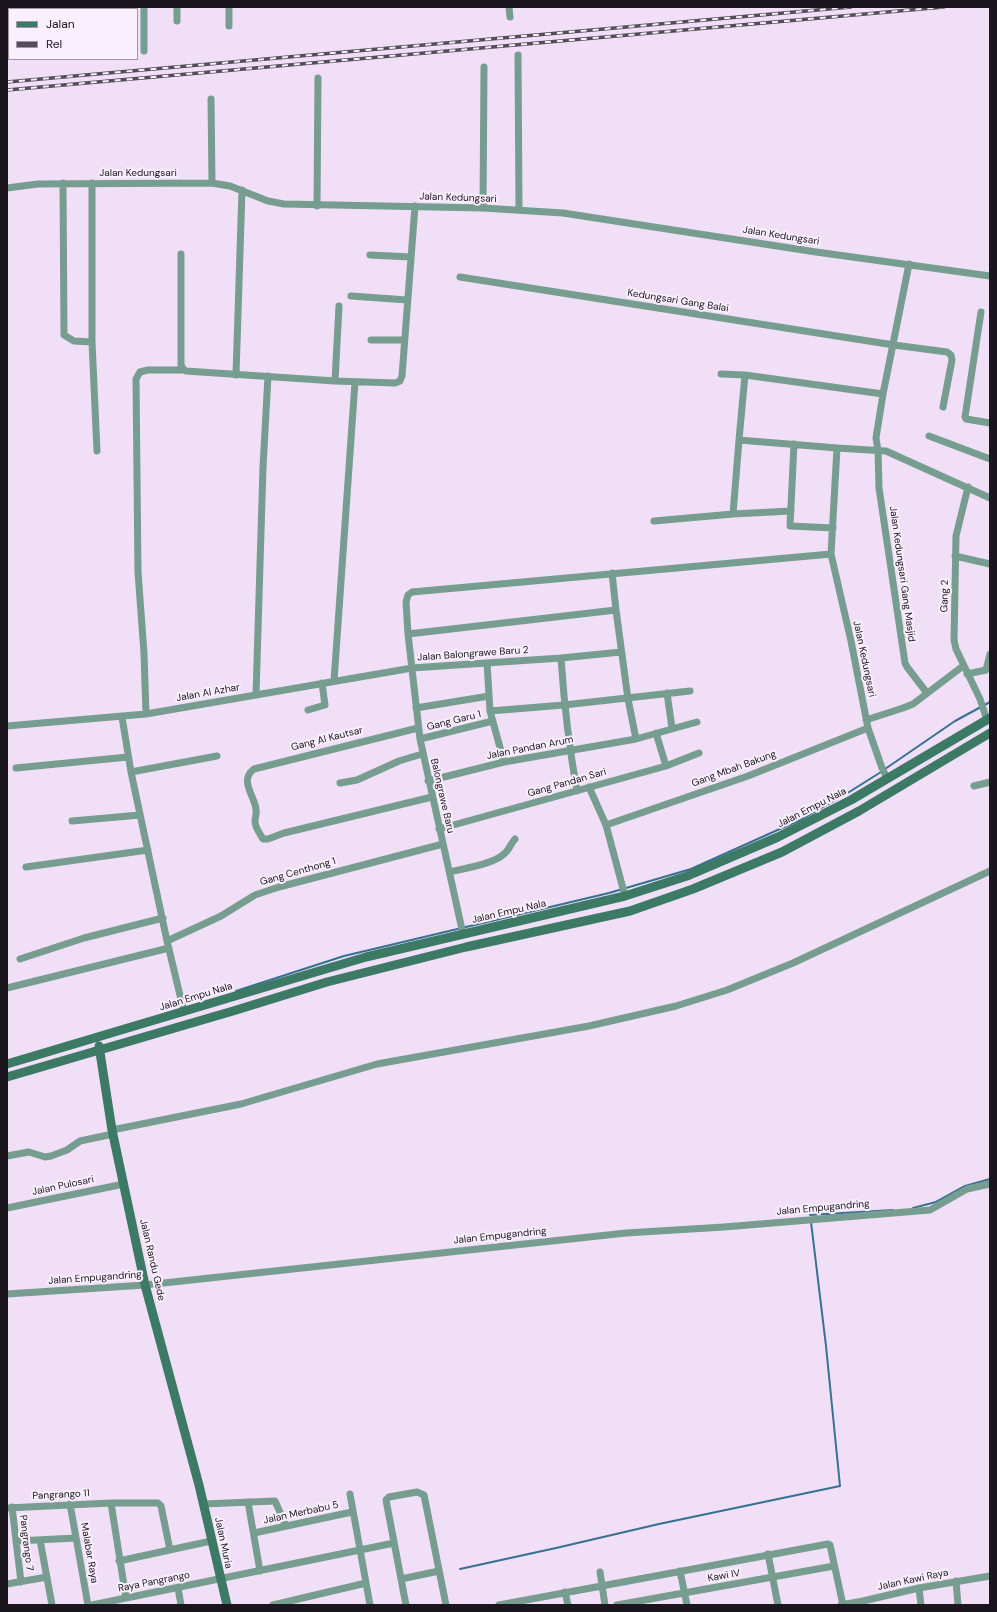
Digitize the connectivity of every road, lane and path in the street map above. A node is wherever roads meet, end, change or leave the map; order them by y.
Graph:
1 (144, 7) edge
2 (177, 7) edge
3 (229, 7) edge
4 (509, 7) edge
5 (510, 17) dead end
6 (177, 21) dead end
7 (229, 26) dead end
8 (144, 51) dead end
9 (518, 55) dead end
10 (484, 67) dead end
11 (318, 78) dead end
12 (211, 100) dead end
13 (63, 183) junction
14 (92, 183) junction
15 (212, 183) junction
16 (7, 188) edge
17 (242, 190) junction
18 (317, 206) junction
19 (415, 206) junction
20 (483, 208) junction
21 (519, 210) junction
22 (181, 254) dead end
23 (370, 255) dead end
24 (411, 257) junction
25 (909, 264) junction
26 (990, 276) edge
27 (460, 277) dead end
28 (351, 296) dead end
29 (407, 300) junction
30 (339, 306) dead end
31 (981, 312) dead end
32 (371, 340) dead end
33 (404, 340) junction
34 (92, 342) junction
35 (894, 345) junction
36 (184, 370) junction
37 (721, 374) dead end
38 (236, 375) junction
39 (745, 375) junction
40 (268, 376) junction
41 (335, 381) junction
42 (355, 382) junction
43 (883, 394) junction
44 (943, 407) dead end
45 (990, 423) edge
46 (929, 436) dead end
47 (739, 440) junction
48 (794, 444) junction
49 (837, 448) junction
50 (878, 450) junction
51 (98, 451) dead end
52 (990, 459) edge
53 (968, 487) junction
54 (990, 498) edge
55 (791, 511) junction
56 (733, 514) junction
57 (654, 521) dead end
58 (833, 528) junction
59 (831, 554) junction
60 (955, 556) junction
61 (990, 564) edge
62 (612, 573) junction
63 (616, 610) junction
64 (408, 634) junction
65 (621, 652) junction
66 (990, 654) edge
67 (561, 658) junction
68 (487, 663) junction
69 (963, 666) junction
70 (412, 668) junction
71 (967, 674) junction
72 (334, 681) junction
73 (322, 682) junction
74 (690, 691) dead end
75 (667, 693) junction
76 (928, 693) junction
77 (256, 694) junction
78 (489, 696) junction
79 (628, 699) junction
80 (564, 705) junction
81 (416, 708) junction
82 (308, 710) dead end
83 (490, 711) junction
84 (146, 714) junction
85 (122, 717) junction
86 (989, 719) edge
87 (866, 720) junction
88 (493, 721) junction
89 (697, 722) dead end
90 (7, 726) edge
91 (418, 728) junction
92 (672, 728) junction
93 (868, 728) junction
94 (656, 733) junction
95 (990, 733) edge
96 (420, 739) junction
97 (636, 739) junction
98 (570, 750) junction
99 (699, 753) dead end
100 (422, 754) junction
101 (217, 756) dead end
102 (128, 757) junction
103 (504, 762) junction
104 (666, 766) junction
105 (16, 768) dead end
106 (131, 772) junction
107 (884, 773) junction
108 (428, 781) junction
109 (990, 782) edge
110 (340, 783) dead end
111 (974, 786) dead end
112 (589, 787) junction
113 (577, 791) junction
114 (432, 797) junction
115 (851, 800) junction
116 (859, 811) junction
117 (140, 815) junction
118 (72, 821) dead end
119 (606, 825) junction
120 (439, 829) junction
121 (515, 839) dead end
122 (443, 844) junction
123 (148, 850) junction
124 (26, 867) dead end
125 (990, 871) edge
126 (450, 872) junction
127 (623, 892) junction
128 (163, 918) junction
129 (462, 930) junction
130 (168, 944) junction
131 (20, 959) dead end
132 (7, 988) edge
133 (183, 1008) junction
134 (98, 1037) junction
135 (100, 1051) junction
136 (7, 1064) edge
137 (7, 1077) edge
138 (112, 1132) junction
139 (7, 1156) edge
140 (124, 1184) junction
141 (990, 1184) edge
142 (7, 1208) edge
143 (144, 1281) junction
144 (7, 1294) edge
145 (199, 1485) joint
146 (350, 1494) dead end
147 (248, 1502) junction
148 (110, 1503) junction
149 (70, 1504) junction
150 (204, 1504) junction
151 (10, 1508) edge
152 (352, 1512) junction
153 (286, 1526) junction
154 (254, 1533) junction
155 (76, 1538) junction
156 (40, 1540) junction
157 (16, 1541) junction
158 (211, 1541) junction
159 (394, 1543) junction
160 (170, 1550) junction
161 (360, 1550) junction
162 (768, 1554) junction
163 (120, 1561) junction
164 (834, 1566) junction
165 (260, 1570) junction
166 (439, 1571) junction
167 (680, 1571) junction
168 (600, 1572) dead end
169 (990, 1576) edge
170 (47, 1577) junction
171 (772, 1577) junction
172 (220, 1579) junction
173 (401, 1579) junction
174 (956, 1581) junction
175 (21, 1582) junction
176 (366, 1583) junction
177 (7, 1584) edge
178 (602, 1586) junction
179 (178, 1588) junction
180 (919, 1588) junction
181 (565, 1592) junction
182 (684, 1593) junction
183 (542, 1597) junction
184 (126, 1598) junction
185 (305, 1601) edge
186 (520, 1603) edge
187 (863, 1603) edge
188 (52, 1605) edge
189 (88, 1605) edge
190 (92, 1605) edge
191 (181, 1605) edge
192 (227, 1605) edge
193 (273, 1605) edge
194 (370, 1605) edge
195 (406, 1605) edge
196 (446, 1605) edge
197 (499, 1605) edge
198 (544, 1605) edge
199 (568, 1605) edge
200 (605, 1605) edge
201 (617, 1605) edge
202 (687, 1605) edge
203 (778, 1605) edge
204 (842, 1605) edge
205 (921, 1605) edge
206 (958, 1605) edge

1 - 8 street
2 - 6 street
3 - 7 street
4 - 5 street
9 - 21 street
10 - 20 street
11 - 18 street
12 - 15 street
13 - 14 street, Jalan Kedungsari
13 - 16 street, Jalan Kedungsari
13 - 34 street
14 - 15 street, Jalan Kedungsari
14 - 34 street
15 - 17 street, Jalan Kedungsari
17 - 18 street, Jalan Kedungsari
17 - 38 street
18 - 19 street, Jalan Kedungsari
19 - 20 street, Jalan Kedungsari
19 - 24 street
20 - 21 street, Jalan Kedungsari
21 - 25 street, Jalan Kedungsari
22 - 36 street
23 - 24 street
24 - 29 street
25 - 26 street, Jalan Kedungsari
25 - 35 street
27 - 35 street, Kedungsari Gang Balai
28 - 29 street
29 - 33 street
30 - 41 street
31 - 45 street
32 - 33 street
33 - 42 street
34 - 51 street
35 - 43 street
35 - 44 street, Kedungsari Gang Balai
36 - 38 street
36 - 84 street
37 - 39 street
38 - 40 street
39 - 43 street
39 - 47 street
40 - 41 street
40 - 77 street
41 - 42 street
42 - 72 street
43 - 50 street
46 - 52 street
47 - 48 street
47 - 56 street
48 - 49 street
48 - 55 street
49 - 50 street
49 - 58 street, Jalan Kedungsari
50 - 53 street
50 - 76 street, Jalan Kedungsari Gang Masjid
53 - 54 street
53 - 60 street, Gang 2
55 - 56 street
55 - 58 street
56 - 57 street
58 - 59 street, Jalan Kedungsari
59 - 62 street
59 - 87 street, Jalan Kedungsari
60 - 61 street
60 - 69 street, Gang 2
62 - 63 street
62 - 64 street, Balongrawe Baru
63 - 64 street
63 - 65 street
64 - 70 street, Balongrawe Baru
65 - 67 street, Jalan Balongrawe Baru 2
65 - 79 street
66 - 71 street
67 - 68 street, Jalan Balongrawe Baru 2
67 - 80 street
68 - 70 street, Jalan Balongrawe Baru 2
68 - 78 street
69 - 71 street, Gang 2
69 - 76 street
70 - 72 street, Jalan Al Azhar
70 - 81 street, Balongrawe Baru
71 - 86 street, Gang 2
72 - 73 street, Jalan Al Azhar
73 - 77 street, Jalan Al Azhar
73 - 82 street
74 - 75 street
75 - 79 street
75 - 92 street
76 - 87 street
77 - 84 street, Jalan Al Azhar
78 - 81 street
78 - 83 street
79 - 80 street
79 - 97 street
80 - 83 street
80 - 98 street
81 - 91 street, Balongrawe Baru
83 - 88 street
84 - 85 street, Jalan Al Azhar
85 - 90 street, Jalan Al Azhar
85 - 102 street
86 - 107 main road, Jalan Empu Nala
87 - 93 street, Jalan Kedungsari
88 - 96 street, Gang Garu 1
88 - 103 street
89 - 92 street, Jalan Pandan Arum
91 - 96 street, Balongrawe Baru
91 - 114 street, Gang Al Kautsar
92 - 94 street, Jalan Pandan Arum
93 - 107 street, Jalan Kedungsari
93 - 119 street, Gang Mbah Bakung
94 - 97 street, Jalan Pandan Arum
94 - 104 street
95 - 116 main road
96 - 100 street, Balongrawe Baru
97 - 98 street, Jalan Pandan Arum
98 - 103 street, Jalan Pandan Arum
98 - 113 street
99 - 104 street, Gang Pandan Sari
100 - 108 street, Balongrawe Baru
100 - 110 street
101 - 106 street
102 - 105 street
102 - 106 street
103 - 108 street, Jalan Pandan Arum
104 - 112 street, Gang Pandan Sari
106 - 117 street
107 - 115 main road, Jalan Empu Nala
108 - 114 street, Balongrawe Baru
109 - 111 street
112 - 113 street, Gang Pandan Sari
112 - 119 street
113 - 120 street, Gang Pandan Sari
114 - 120 street, Balongrawe Baru
115 - 116 main road
115 - 127 main road, Jalan Empu Nala
116 - 135 main road
117 - 118 street
117 - 123 street
119 - 127 street
120 - 122 street, Balongrawe Baru
121 - 126 street
122 - 126 street, Balongrawe Baru
122 - 130 street, Gang Centhong 1
123 - 124 street
123 - 128 street
125 - 138 street
126 - 129 street, Balongrawe Baru
127 - 129 main road, Jalan Empu Nala
128 - 130 street
128 - 131 street
129 - 133 main road, Jalan Empu Nala
130 - 132 street, Gang Centhong 1
130 - 133 street
133 - 134 main road, Jalan Empu Nala
134 - 135 main road, Jalan Randu Gede
134 - 136 main road, Jalan Empu Nala
135 - 137 main road
135 - 138 main road, Jalan Randu Gede
138 - 139 street
138 - 140 main road, Jalan Randu Gede
140 - 142 street, Jalan Pulosari
140 - 143 main road, Jalan Randu Gede
141 - 143 street, Jalan Empugandring
143 - 144 street, Jalan Empugandring
143 - 145 main road, Jalan Randu Gede
145 - 150 main road, Jalan Muria
146 - 152 street
147 - 150 street
147 - 153 street
147 - 154 street
148 - 149 street, Pangrango 11
148 - 160 street, Pangrango 11
148 - 163 street
149 - 151 street, Pangrango 11
149 - 155 street, Malabar Raya
150 - 158 main road, Jalan Muria
151 - 157 street, Pangrango 7
152 - 153 street, Jalan Merbabu 5
152 - 161 street
153 - 154 street, Jalan Merbabu 5
154 - 165 street
155 - 156 street
155 - 189 street, Malabar Raya
156 - 157 street
156 - 170 street
157 - 175 street, Pangrango 7
158 - 160 street
158 - 172 main road, Jalan Muria
159 - 161 street, Raya Pangrango
159 - 166 street
159 - 173 street
160 - 163 street
161 - 165 street, Raya Pangrango
161 - 176 street
162 - 164 street
162 - 167 street
162 - 171 street
163 - 184 street
164 - 171 street, Kawi IV
164 - 204 street
165 - 172 street, Raya Pangrango
166 - 173 street
166 - 196 street
167 - 178 street
167 - 182 street
168 - 178 street
169 - 174 street, Jalan Kawi Raya
170 - 175 street
170 - 188 street
171 - 182 street, Kawi IV
171 - 203 street
172 - 179 street, Raya Pangrango
172 - 192 main road, Jalan Muria
173 - 195 street
174 - 180 street, Jalan Kawi Raya
174 - 206 street
175 - 177 street
176 - 185 street
176 - 194 street
178 - 181 street
178 - 200 street
179 - 184 street, Raya Pangrango
179 - 191 street
180 - 187 street, Jalan Kawi Raya
180 - 205 street
181 - 183 street
181 - 199 street
182 - 201 street, Kawi IV
182 - 202 street
183 - 186 street
183 - 198 street
184 - 190 street, Raya Pangrango
185 - 193 street
186 - 197 street
187 - 204 street, Jalan Kawi Raya

